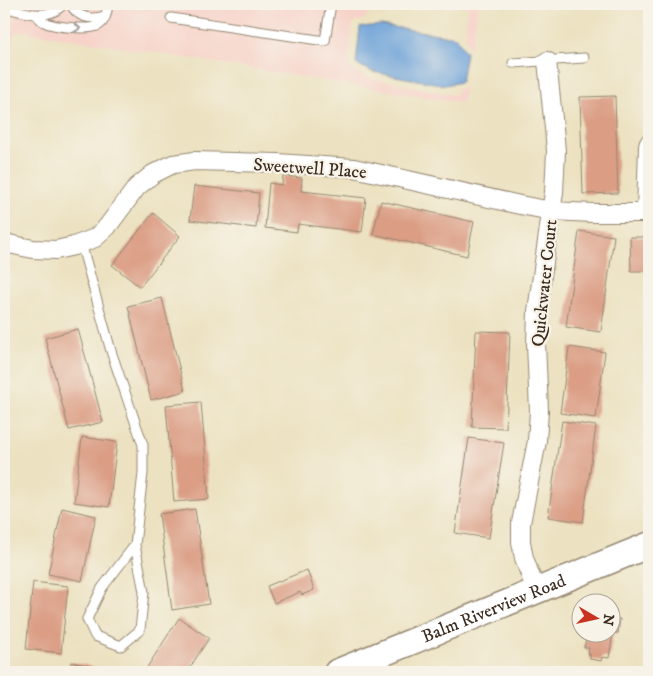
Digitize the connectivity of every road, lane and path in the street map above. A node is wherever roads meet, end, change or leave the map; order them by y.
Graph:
1 (63, 4) edge
2 (71, 4) edge
3 (108, 4) edge
4 (331, 4) edge
5 (4, 7) edge
6 (35, 14) junction
7 (105, 16) junction
8 (171, 18) dead end
9 (584, 58) dead end
10 (547, 61) junction
11 (513, 63) dead end
12 (649, 143) edge
13 (552, 210) junction
14 (648, 213) edge
15 (81, 243) junction
16 (4, 244) edge
17 (135, 545) junction
18 (649, 546) edge
19 (536, 591) junction
20 (337, 672) edge

1 - 6 lane
2 - 7 lane
3 - 7 lane
4 - 8 lane
5 - 6 lane
6 -> 7 lane
9 - 10 lane
10 - 11 lane
10 - 13 street, Quickwater Court
12 - 14 street, Sweetwell Place
13 - 14 street, Sweetwell Place
13 - 15 street, Sweetwell Place
13 - 19 street, Quickwater Court
15 - 16 street, Sweetwell Place
15 - 17 lane
17 - 17 lane
18 - 19 main road, Balm Riverview Road
19 - 20 main road, Balm Riverview Road

